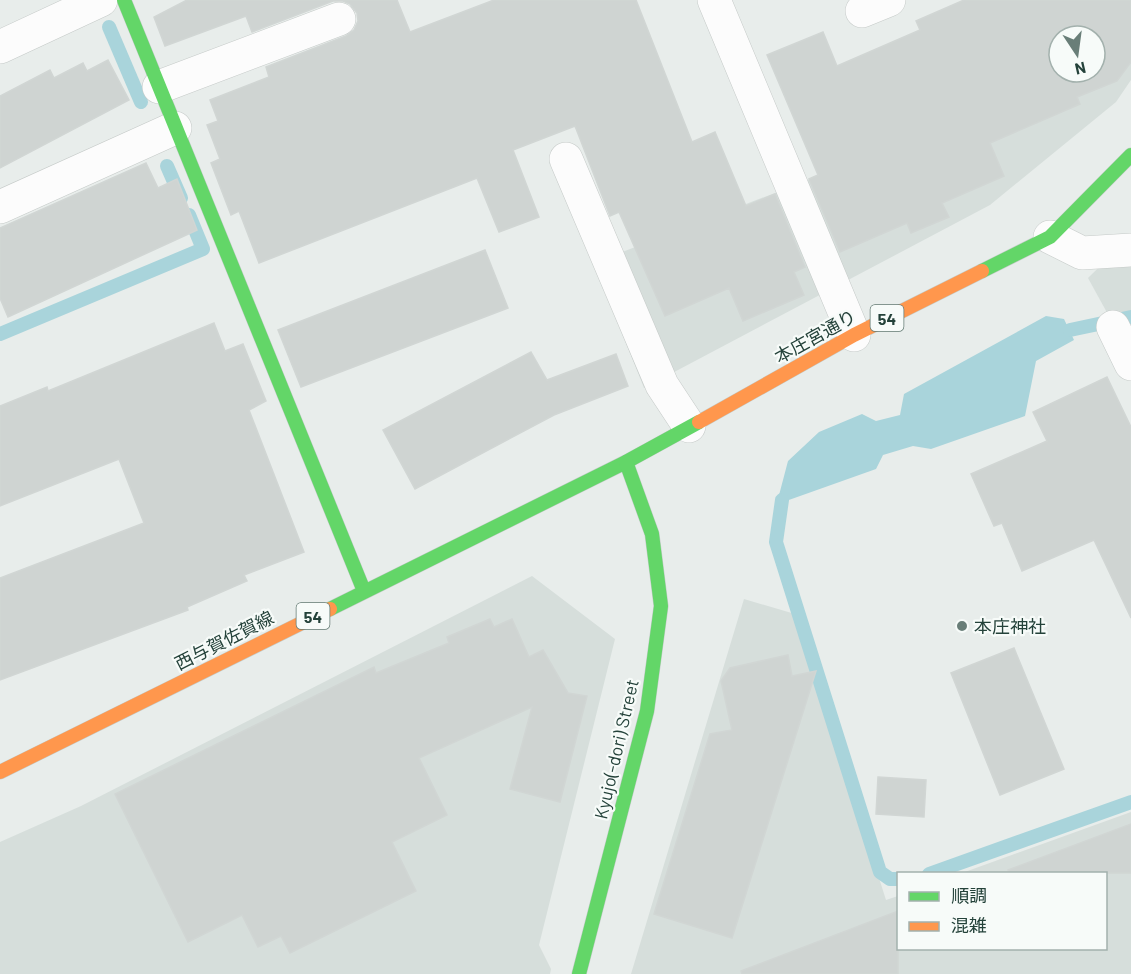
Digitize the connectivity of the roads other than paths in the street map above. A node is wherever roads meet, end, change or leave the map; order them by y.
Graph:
1 (101, 0) edge
2 (124, 0) edge
3 (714, 0) edge
4 (339, 19) dead end
5 (0, 46) edge
6 (159, 87) junction
7 (176, 128) junction
8 (1131, 155) edge
9 (566, 159) dead end
10 (0, 207) edge
11 (1050, 237) junction
12 (1131, 250) edge
13 (1113, 327) dead end
14 (854, 334) junction
15 (1131, 364) edge
16 (689, 426) junction
17 (626, 462) junction
18 (364, 591) junction
19 (0, 772) edge
20 (579, 974) edge

1 - 5 street
2 - 6 main road
3 - 14 street
4 - 6 street
6 - 7 main road
7 - 10 street
7 - 18 main road
8 - 11 main road, 本庄宮通り / 54
9 - 16 street
11 - 12 street
11 - 14 main road, 本庄宮通り / 54
13 - 15 street
14 - 16 main road, 本庄宮通り / 54
16 - 17 main road, 本庄宮通り / 54
17 - 18 main road, 西与賀佐賀線 / 54
17 - 20 main road, Kyujo(-dori) Street
18 - 19 main road, 西与賀佐賀線 / 54

